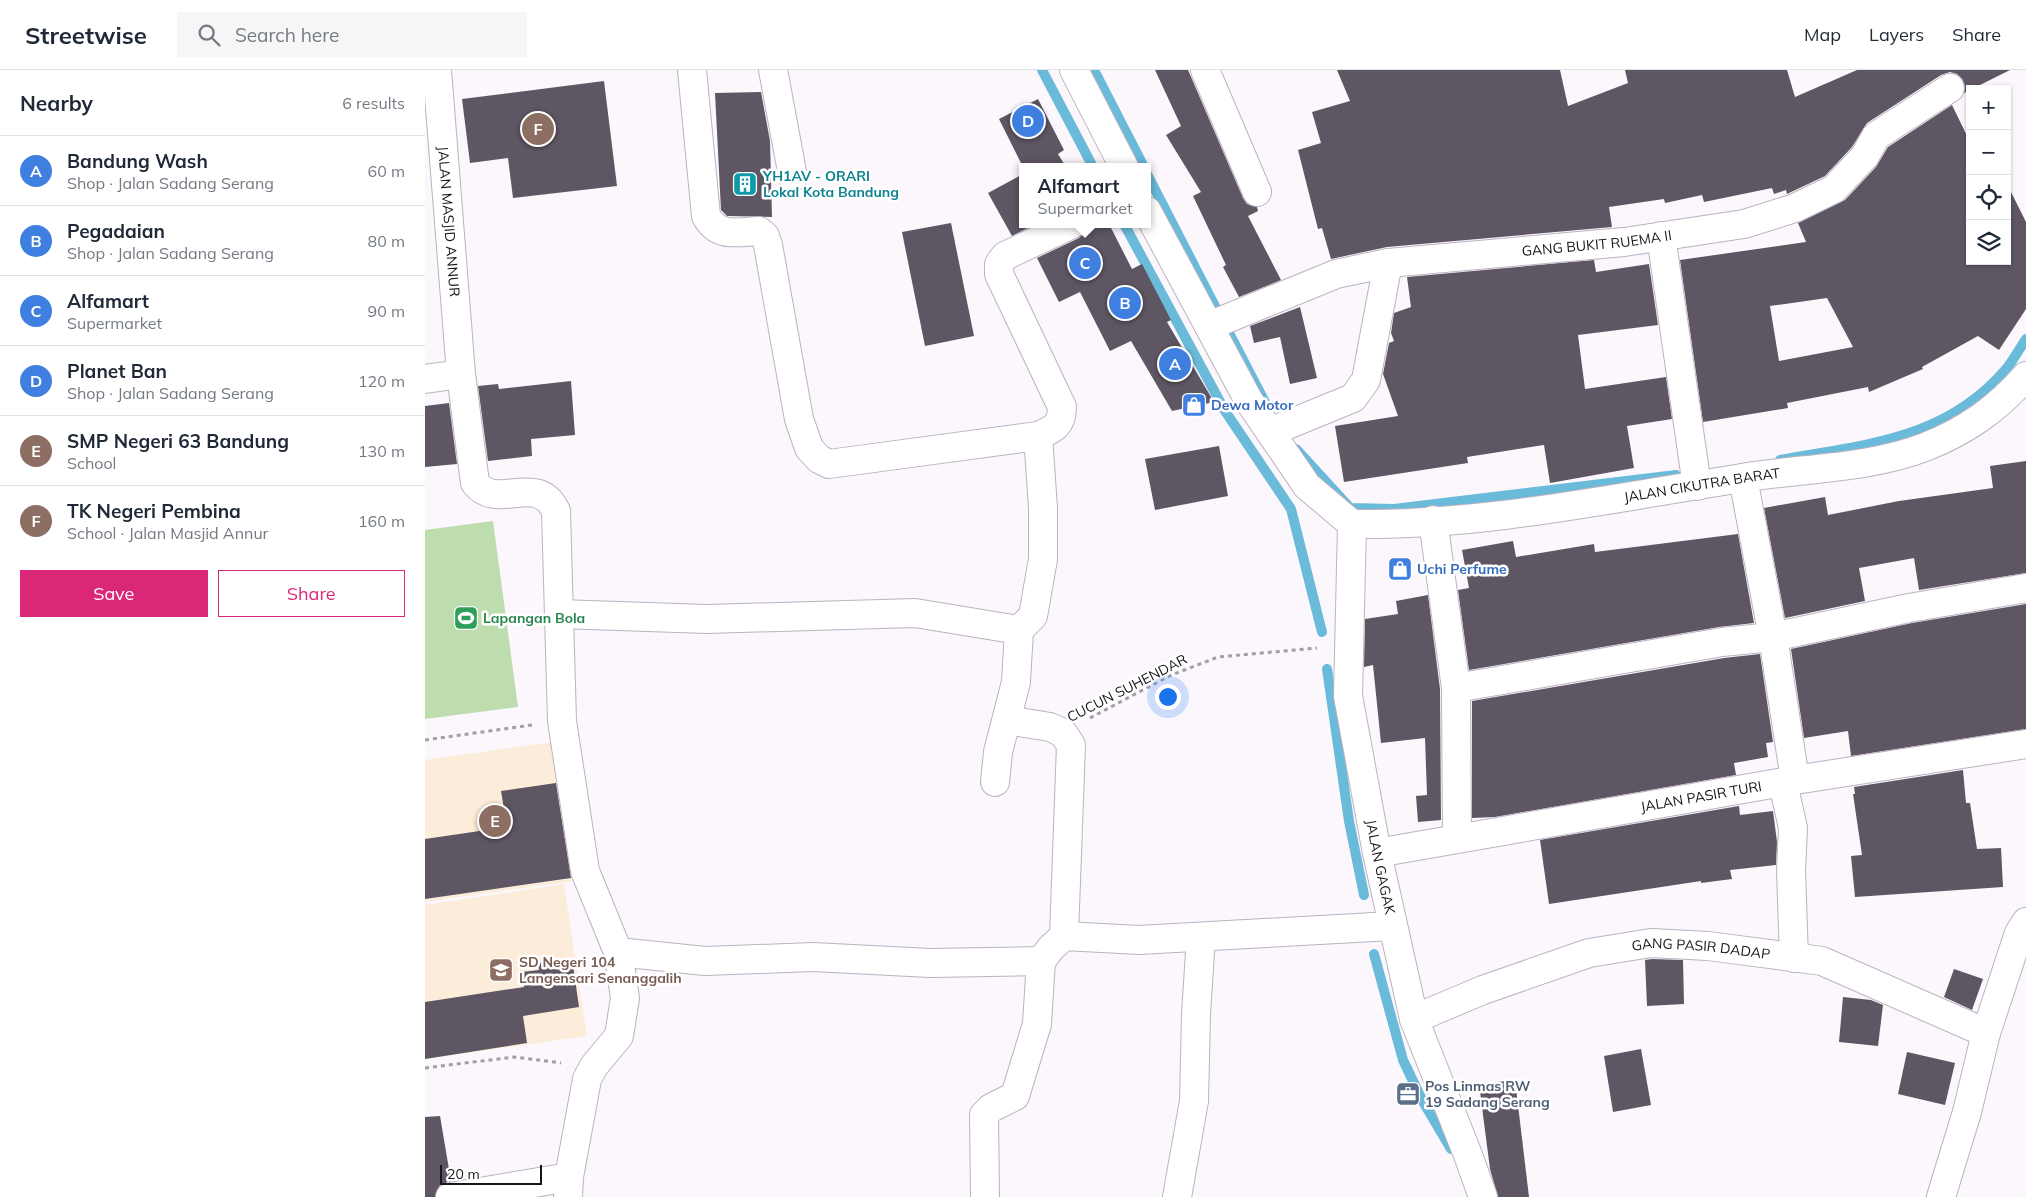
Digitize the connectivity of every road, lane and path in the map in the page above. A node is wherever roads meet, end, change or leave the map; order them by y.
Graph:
1 (437, 70) edge
2 (692, 70) edge
3 (773, 70) edge
4 (1074, 70) edge
5 (1205, 70) edge
6 (1950, 88) dead end
7 (1122, 163) edge
8 (793, 178) dead end
9 (1257, 192) dead end
10 (1151, 218) edge
11 (1064, 228) edge
12 (1661, 236) junction
13 (1388, 263) junction
14 (1209, 326) junction
15 (461, 374) junction
16 (2026, 376) edge
17 (425, 379) edge
18 (1270, 432) junction
19 (1038, 436) junction
20 (1743, 478) junction
21 (1697, 486) junction
22 (1433, 520) junction
23 (1352, 524) junction
24 (2026, 588) edge
25 (559, 614) junction
26 (1019, 630) junction
27 (1773, 637) junction
28 (1349, 646) junction
29 (1456, 688) junction
30 (1007, 720) junction
31 (562, 721) junction
32 (1063, 733) junction
33 (425, 740) edge
34 (2026, 744) edge
35 (995, 782) dead end
36 (1789, 782) junction
37 (1457, 838) junction
38 (1377, 853) junction
39 (2026, 922) edge
40 (1392, 926) junction
41 (1064, 936) junction
42 (1201, 937) junction
43 (618, 952) junction
44 (1794, 958) junction
45 (1041, 962) junction
46 (1414, 1019) junction
47 (1986, 1033) junction
48 (593, 1066) junction
49 (425, 1068) edge
50 (568, 1187) edge
51 (450, 1197) edge
52 (985, 1197) edge
53 (1177, 1197) edge
54 (1483, 1197) edge
55 (1941, 1197) edge

1 - 15 street, JALAN MASJID ANNUR
2 - 19 street
3 - 8 street
4 - 7 street
5 - 9 street
6 - 12 street, GANG BUKIT RUEMA II
10 - 14 street
11 - 19 street
12 - 13 street, GANG BUKIT RUEMA II
12 - 21 street
13 - 14 street, GANG BUKIT RUEMA II
13 - 18 street
14 - 18 street
15 - 17 street
15 - 25 street, JALAN MASJID ANNUR
16 - 20 street, JALAN CIKUTRA BARAT
18 - 23 street
19 - 26 street
20 - 21 street, JALAN CIKUTRA BARAT
20 - 27 street
21 - 22 street, JALAN CIKUTRA BARAT
22 - 23 street, JALAN CIKUTRA BARAT
22 - 29 street
23 - 28 street, JALAN GAGAK
24 - 27 street
25 - 26 street
25 - 31 street
26 - 30 street
27 - 29 street
27 - 36 street
28 - 32 path, CUCUN SUHENDAR
28 - 38 street, JALAN GAGAK
29 - 37 street
30 - 32 street
30 - 35 street
31 - 33 path
31 - 43 street
32 - 41 street
34 - 36 street, JALAN PASIR TURI
36 - 37 street, JALAN PASIR TURI
36 - 44 street
37 - 38 street, JALAN PASIR TURI
38 - 40 street, JALAN GAGAK
39 - 47 street
40 - 42 street
40 - 46 street, JALAN GAGAK
41 - 42 street
41 - 45 street
42 - 53 street
43 - 45 street
43 - 48 street
44 - 46 street, GANG PASIR DADAP
44 - 47 street, GANG PASIR DADAP
45 - 52 street
46 - 54 street, JALAN GAGAK
47 - 55 street
48 - 49 path
48 - 50 street
50 - 51 street

